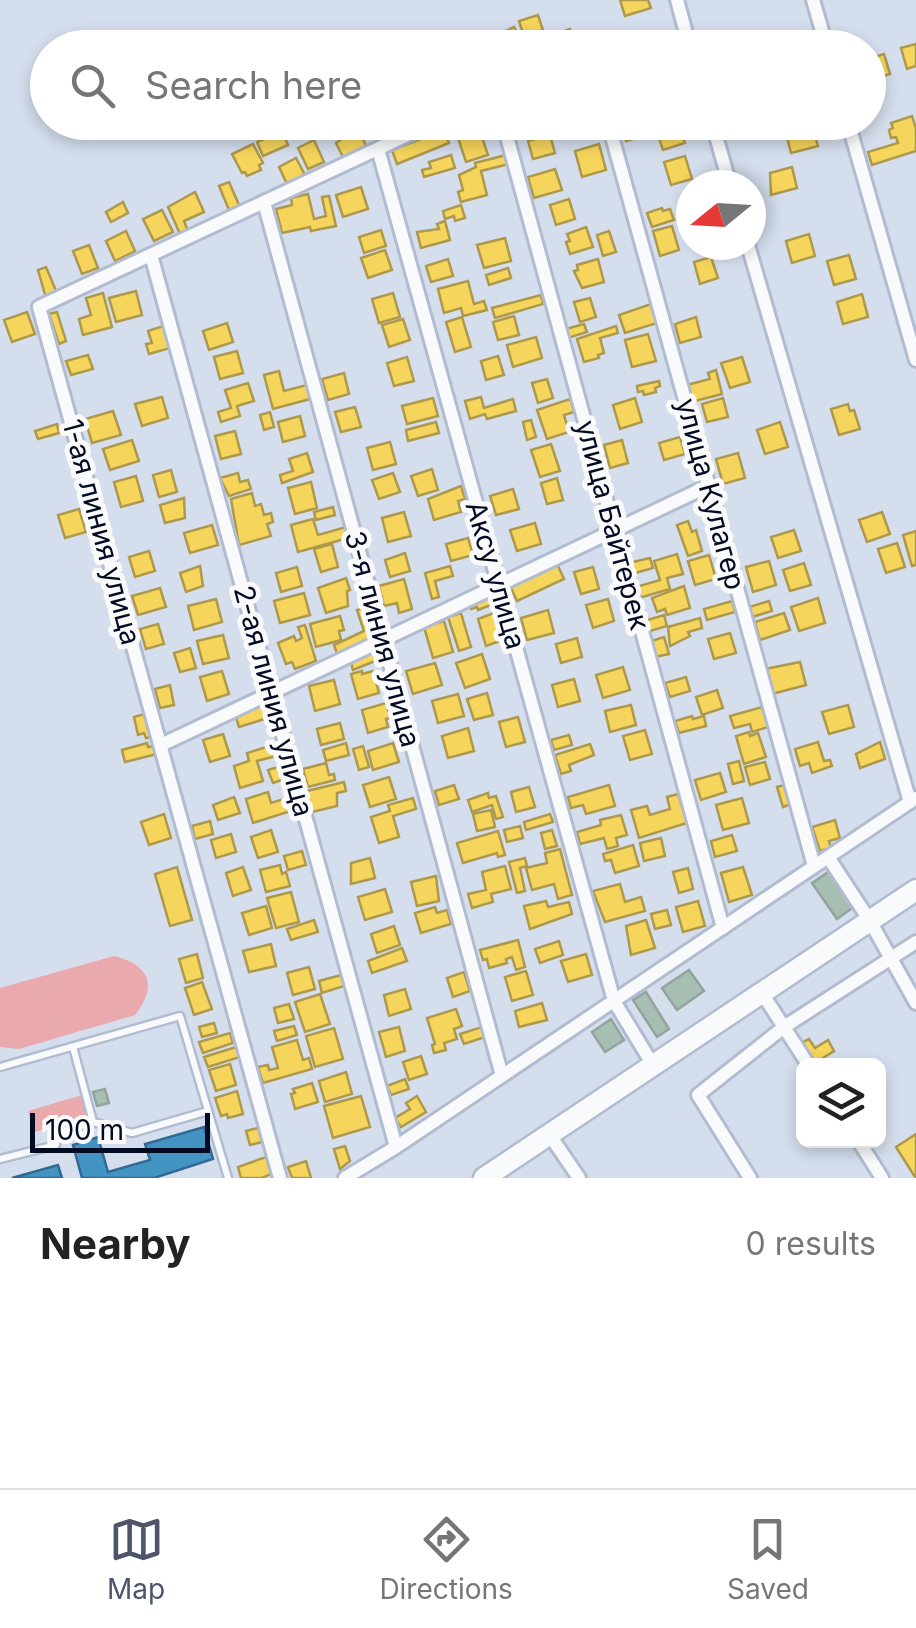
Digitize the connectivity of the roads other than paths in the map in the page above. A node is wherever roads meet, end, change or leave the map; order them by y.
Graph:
1 (676, 0) edge
2 (813, 0) edge
3 (685, 30) edge
4 (822, 30) edge
5 (397, 140) edge
6 (508, 140) edge
7 (613, 140) edge
8 (717, 140) edge
9 (853, 140) edge
10 (378, 149) junction
11 (726, 170) edge
12 (264, 202) junction
13 (151, 255) junction
14 (752, 260) edge
15 (916, 360) edge
16 (708, 486) junction
17 (614, 530) junction
18 (498, 585) junction
19 (383, 639) junction
20 (271, 692) junction
21 (160, 744) junction
22 (913, 800) edge
23 (828, 857) junction
24 (814, 866) junction
25 (916, 890) edge
26 (870, 921) junction
27 (722, 928) junction
28 (916, 942) edge
29 (890, 960) junction
30 (762, 994) junction
31 (614, 1001) junction
32 (916, 1003) edge
33 (784, 1027) junction
34 (73, 1046) junction
35 (804, 1058) edge
36 (654, 1066) junction
37 (0, 1067) edge
38 (502, 1076) junction
39 (208, 1112) junction
40 (94, 1122) junction
41 (550, 1134) junction
42 (396, 1147) junction
43 (863, 1148) edge
44 (0, 1159) edge
45 (228, 1178) edge
46 (280, 1178) edge
47 (345, 1178) edge
48 (484, 1178) edge
49 (579, 1178) edge
50 (750, 1178) edge
51 (882, 1178) edge

1 - 3 street
2 - 4 street
5 - 10 street, 1-ая линия улица
6 - 17 street, улица Байтерек
7 - 16 street, улица Кулагер
8 - 11 street
9 - 15 street
10 - 12 street, 1-ая линия улица
10 - 18 street, Аксу улица
12 - 13 street, 1-ая линия улица
12 - 19 street, 3-я линия улица
13 - 20 street, 2-ая линия улица
13 - 21 street, 1-ая линия улица
14 - 22 street
16 - 17 street
16 - 24 street, улица Кулагер
17 - 18 street
17 - 27 street, улица Байтерек
18 - 19 street
18 - 31 street, Аксу улица
19 - 20 street
19 - 38 street, 3-я линия улица
20 - 21 street
20 - 42 street, 2-ая линия улица
21 - 46 street, 1-ая линия улица
22 - 23 street
23 - 24 street
23 - 26 street
24 - 27 street
25 - 26 main road
26 - 29 street
26 - 30 main road
27 - 31 street
28 - 29 street
29 - 32 street
29 - 33 street
30 - 33 street
30 - 36 main road
31 - 36 street, Аксу улица
31 - 38 street
33 - 35 street
33 - 50 street
34 - 37 lane
34 - 39 lane
34 - 40 lane
36 - 41 main road
38 - 42 street
39 - 40 lane
39 - 45 lane
40 - 44 lane
41 - 48 main road
41 - 49 street
42 - 47 street
43 - 51 street

